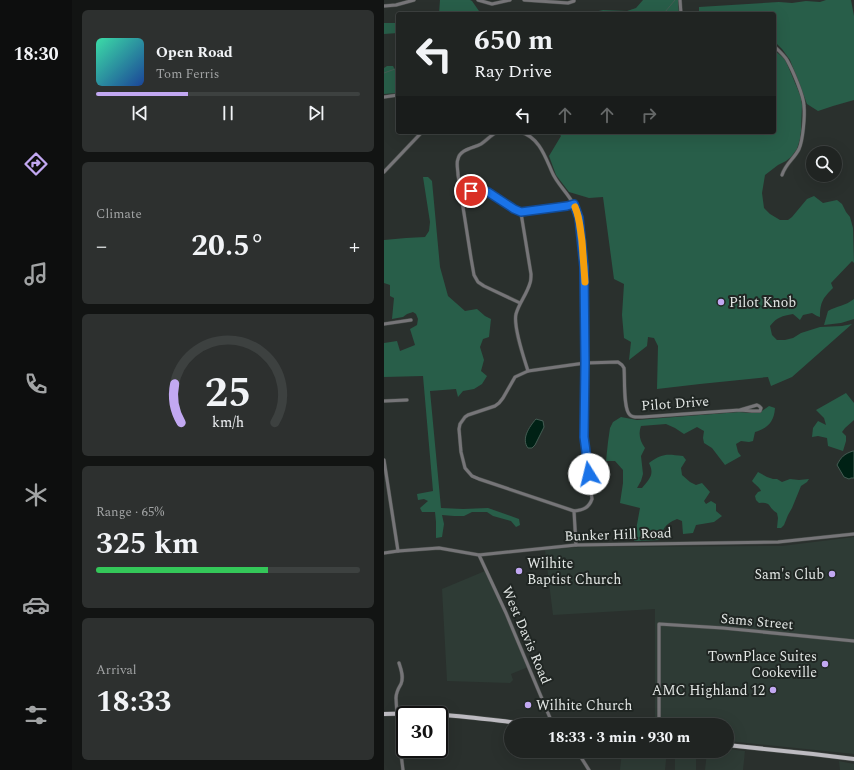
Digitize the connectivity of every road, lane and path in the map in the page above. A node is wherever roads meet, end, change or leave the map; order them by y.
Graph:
1 (414, 0) edge
2 (478, 0) edge
3 (510, 0) edge
4 (524, 0) edge
5 (680, 0) edge
6 (574, 1) edge
7 (384, 6) edge
8 (681, 12) edge
9 (776, 48) edge
10 (396, 95) edge
11 (384, 97) edge
12 (420, 134) edge
13 (494, 134) edge
14 (525, 134) edge
15 (384, 172) edge
16 (782, 175) dead end
17 (461, 192) junction
18 (574, 204) junction
19 (521, 212) junction
20 (520, 303) junction
21 (410, 320) dead end
22 (384, 324) edge
23 (585, 363) junction
24 (528, 371) junction
25 (407, 400) dead end
26 (384, 401) edge
27 (740, 410) junction
28 (384, 460) edge
29 (574, 511) junction
30 (854, 534) edge
31 (576, 544) junction
32 (398, 551) junction
33 (384, 553) edge
34 (478, 555) junction
35 (854, 641) edge
36 (399, 663) dead end
37 (397, 706) edge
38 (396, 713) edge
39 (384, 714) edge
40 (448, 715) edge
41 (550, 718) edge
42 (659, 718) edge
43 (504, 721) edge
44 (734, 745) edge
45 (402, 758) edge
46 (581, 758) edge
47 (854, 759) edge
48 (403, 770) edge
49 (589, 770) edge

1 - 7 street
2 - 3 street
4 - 6 street
5 - 8 street
9 - 16 street
10 - 11 street
12 - 15 street
13 - 17 street
14 - 18 street
17 - 19 street
17 - 20 street
18 - 19 street
18 - 23 street
19 - 20 street
20 - 24 street
21 - 22 street
23 - 24 street, Pilot Drive
23 - 27 street, Pilot Drive
23 - 29 street
24 - 29 street, Pilot Drive
25 - 26 street
27 - 27 street, Pilot Drive
28 - 32 street
29 - 31 street
30 - 31 street, Bunker Hill Road
31 - 34 street, Bunker Hill Road
32 - 33 street, Bunker Hill Road
32 - 34 street, Bunker Hill Road
34 - 41 street, West Davis Road
35 - 42 street, Sams Street
36 - 37 street
38 - 39 main road
40 - 43 main road
44 - 47 main road
45 - 48 street
46 - 49 street

